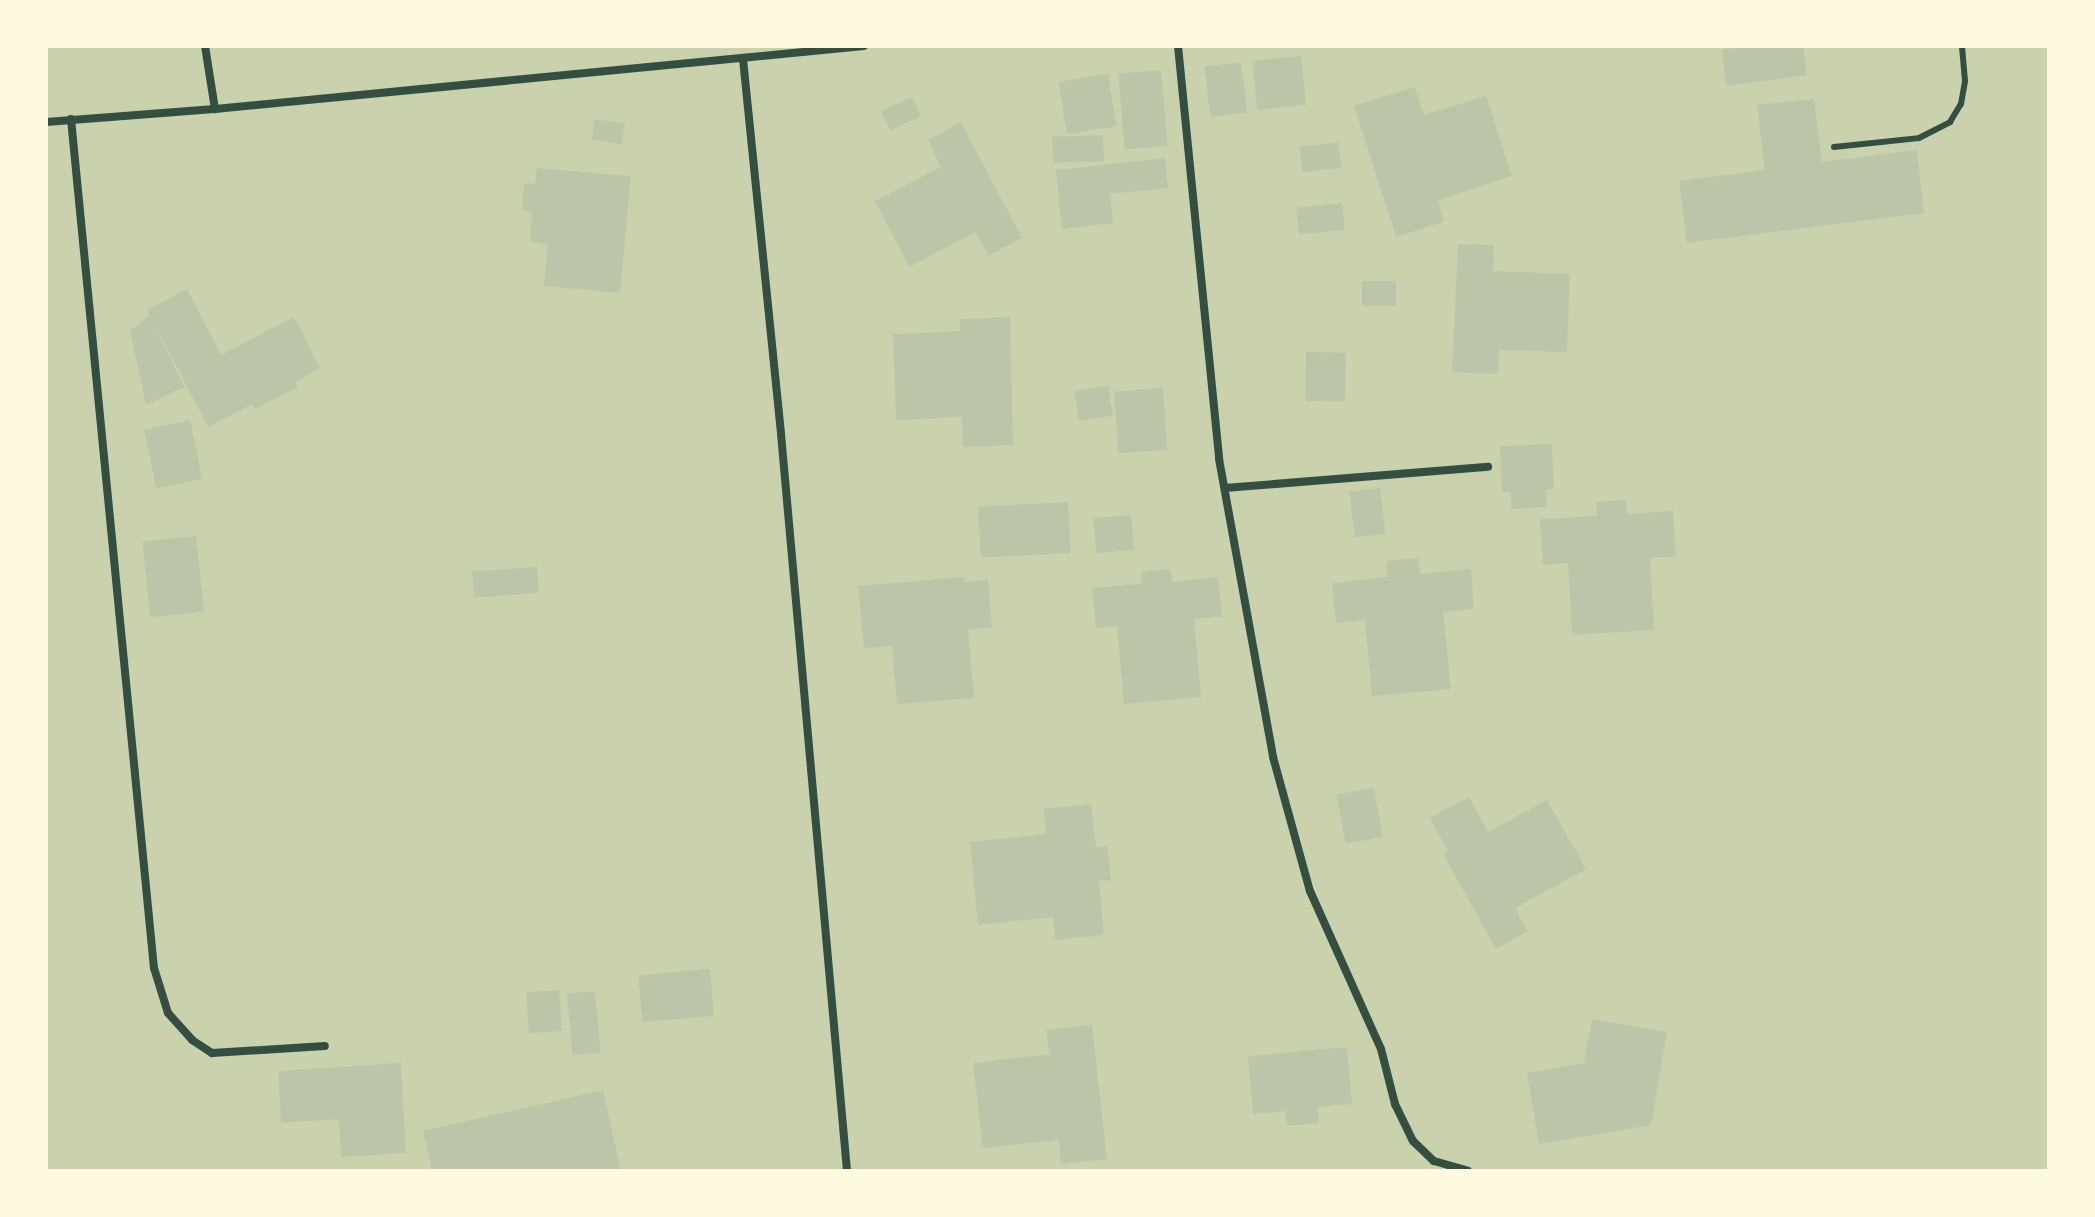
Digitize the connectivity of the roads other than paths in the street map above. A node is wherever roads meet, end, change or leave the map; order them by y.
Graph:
1 (205, 46) edge
2 (864, 46) edge
3 (1178, 46) edge
4 (1962, 46) edge
5 (743, 59) junction
6 (215, 109) junction
7 (71, 119) junction
8 (46, 122) edge
9 (1834, 147) dead end
10 (1488, 467) dead end
11 (1225, 488) junction
12 (325, 1046) dead end
13 (847, 1171) edge
14 (1468, 1171) edge

1 - 6 street
2 - 5 street
3 - 11 street
4 - 9 lane
5 - 6 street
5 - 13 street
6 - 7 street
7 - 8 street
7 - 12 street
10 - 11 street
11 - 14 street

